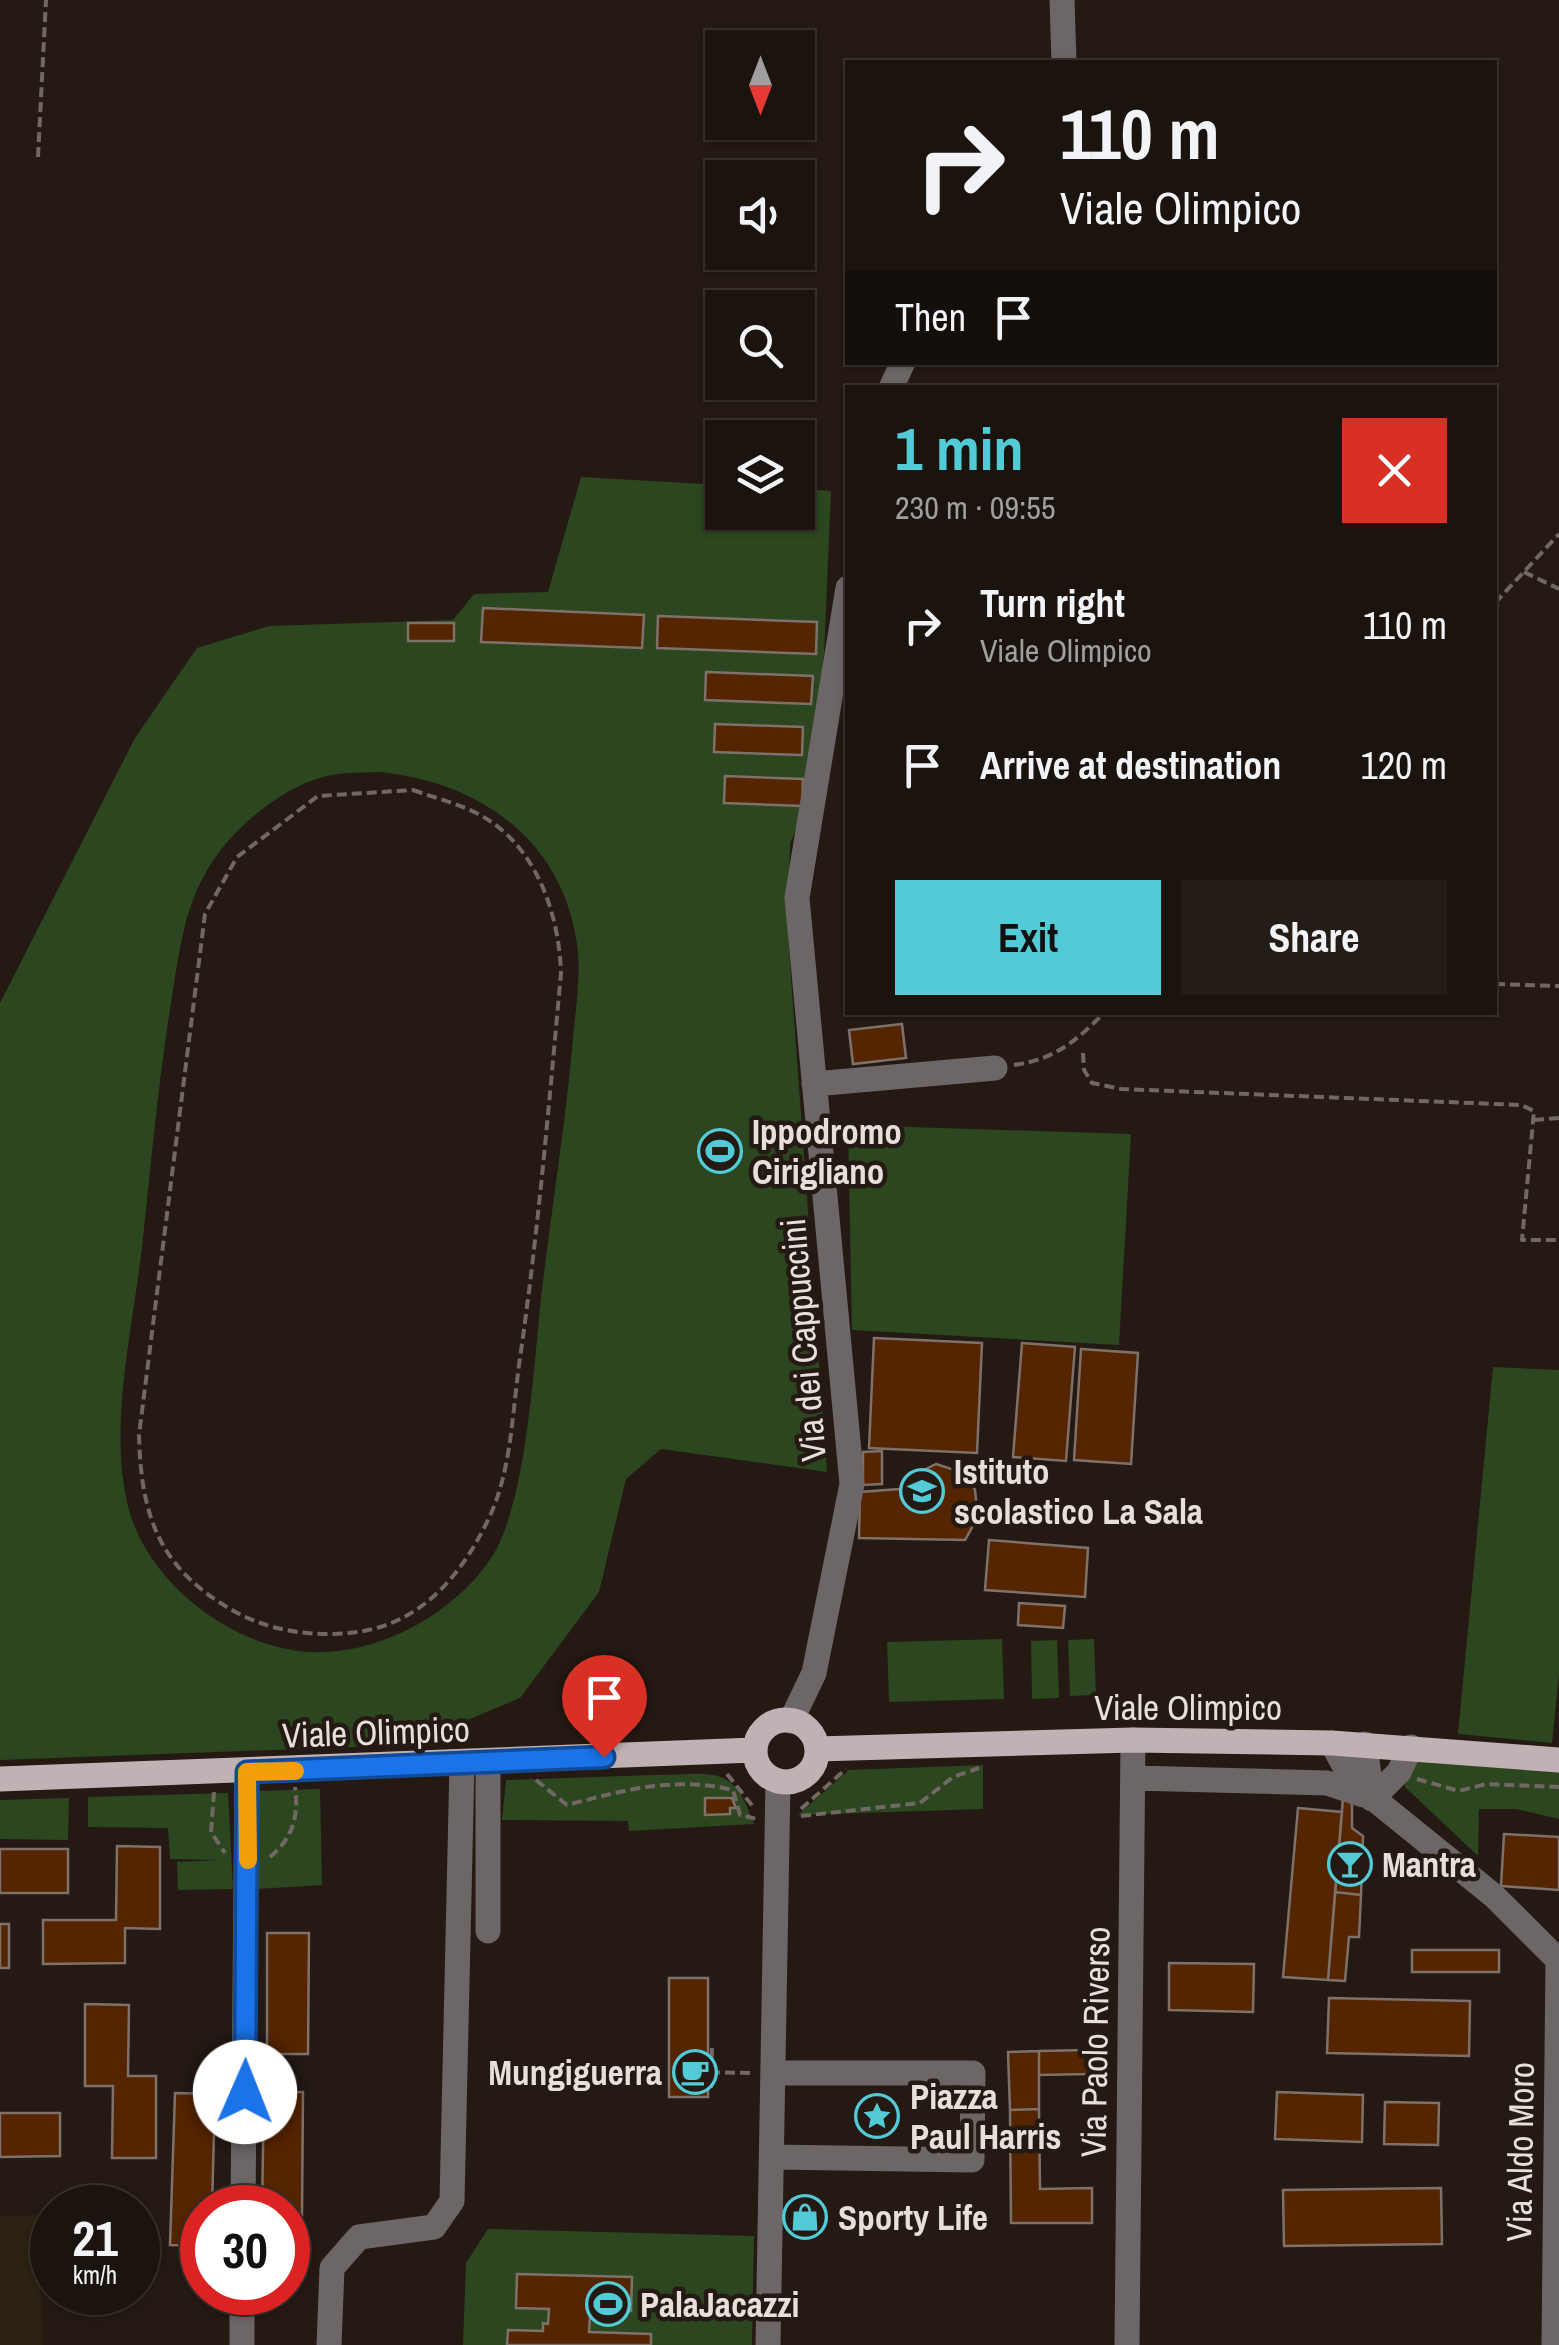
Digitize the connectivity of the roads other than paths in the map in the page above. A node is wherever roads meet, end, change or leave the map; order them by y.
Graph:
1 (1062, 0) edge
2 (1064, 60) edge
3 (845, 607) edge
4 (994, 1068) road end
5 (814, 1084) junction
6 (791, 1721) junction
7 (1134, 1740) junction
8 (1332, 1743) junction
9 (1375, 1745) junction
10 (1411, 1747) junction
11 (817, 1749) junction
12 (754, 1750) junction
13 (1559, 1760) edge
14 (488, 1763) junction
15 (462, 1764) junction
16 (247, 1772) junction
17 (1133, 1778) junction
18 (0, 1780) edge
19 (778, 1781) junction
20 (1372, 1798) junction
21 (488, 1931) dead end
22 (1559, 1960) edge
23 (774, 2073) junction
24 (772, 2157) junction
25 (243, 2185) edge
26 (242, 2315) edge
27 (242, 2345) edge
28 (330, 2345) edge
29 (768, 2345) edge
30 (1127, 2345) edge
31 (1554, 2345) edge

1 - 2 street
3 - 5 street, Via dei Cappuccini
4 - 5 street
5 - 6 street, Via dei Cappuccini
6 - 11 main road
6 - 12 main road
7 - 8 main road, Viale Olimpico
7 - 11 main road, Viale Olimpico
7 - 17 street, Via Paolo Riverso
8 - 9 main road, Viale Olimpico
8 - 20 street
9 - 10 main road, Viale Olimpico
9 - 20 street
10 - 13 main road, Viale Olimpico
10 - 20 street
11 - 19 main road
12 - 14 main road, Viale Olimpico
12 - 19 main road
14 - 15 main road, Viale Olimpico
14 - 21 street
15 - 16 main road, Viale Olimpico
15 - 28 street
16 - 18 main road, Viale Olimpico
16 - 25 street
17 - 20 street
17 - 30 street, Via Paolo Riverso
19 - 23 street
20 - 22 street
22 - 31 street, Via Aldo Moro
23 - 24 street
23 - 24 street
24 - 29 street
26 - 27 street

